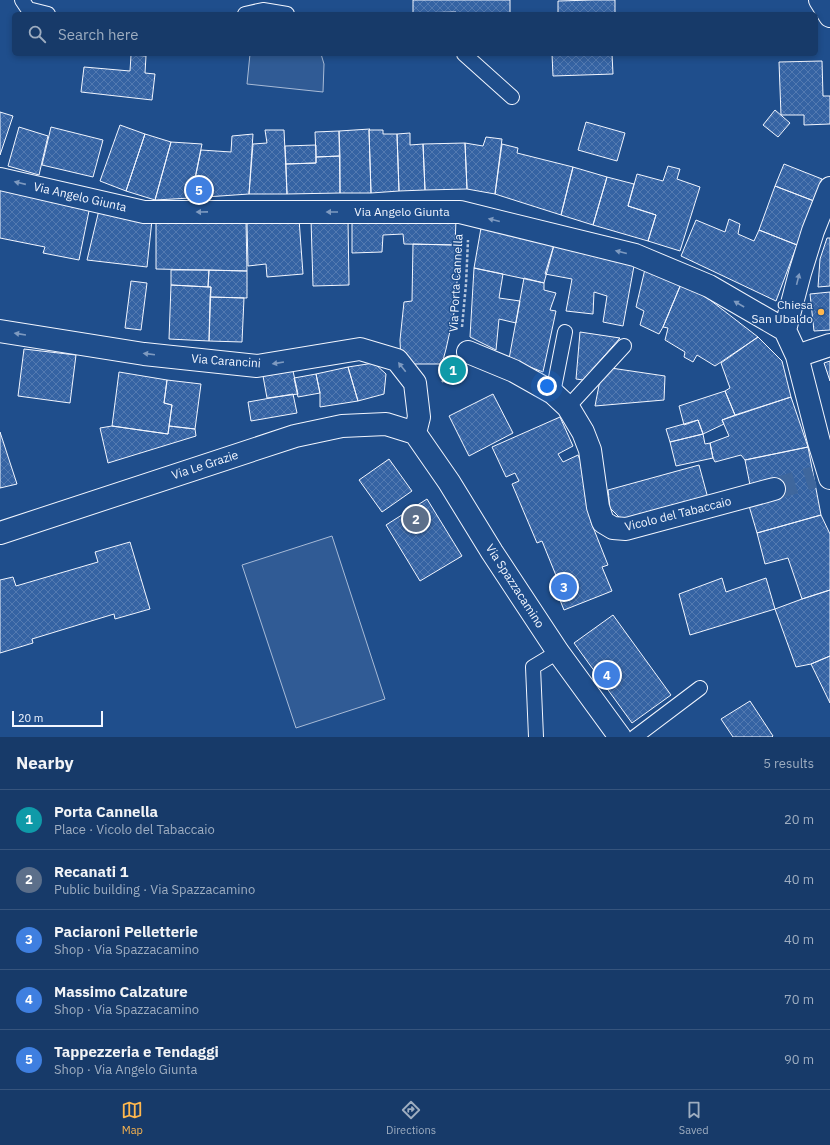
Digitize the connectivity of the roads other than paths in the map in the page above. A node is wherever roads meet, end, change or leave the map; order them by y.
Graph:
1 (22, 0) edge
2 (820, 0) edge
3 (40, 12) edge
4 (254, 12) edge
5 (275, 12) edge
6 (830, 16) edge
7 (466, 56) edge
8 (512, 97) dead end
9 (0, 179) edge
10 (830, 188) edge
11 (821, 232) edge
12 (785, 330) junction
13 (0, 331) edge
14 (565, 332) dead end
15 (830, 345) edge
16 (624, 346) dead end
17 (468, 352) road end
18 (797, 356) junction
19 (560, 400) junction
20 (415, 432) junction
21 (824, 476) edge
22 (774, 489) tunnel mouth
23 (0, 533) edge
24 (558, 652) junction
25 (700, 688) dead end
26 (536, 737) edge
27 (620, 737) edge
28 (635, 737) edge

1 - 3 lane
2 - 6 street
4 - 5 lane
7 - 8 lane
12 -> 9 street, Via Angelo Giunta
10 - 11 street
12 -> 11 street
12 - 18 street
20 -> 13 street, Via Carancini
14 - 19 lane
15 - 18 street
16 - 19 lane
17 - 19 street, Vicolo del Tabaccaio
18 - 21 street
19 - 22 street, Vicolo del Tabaccaio
20 - 23 street, Via Le Grazie
20 - 24 street, Via Spazzacamino
24 - 26 lane
24 - 27 street, Via Spazzacamino
25 - 28 lane

